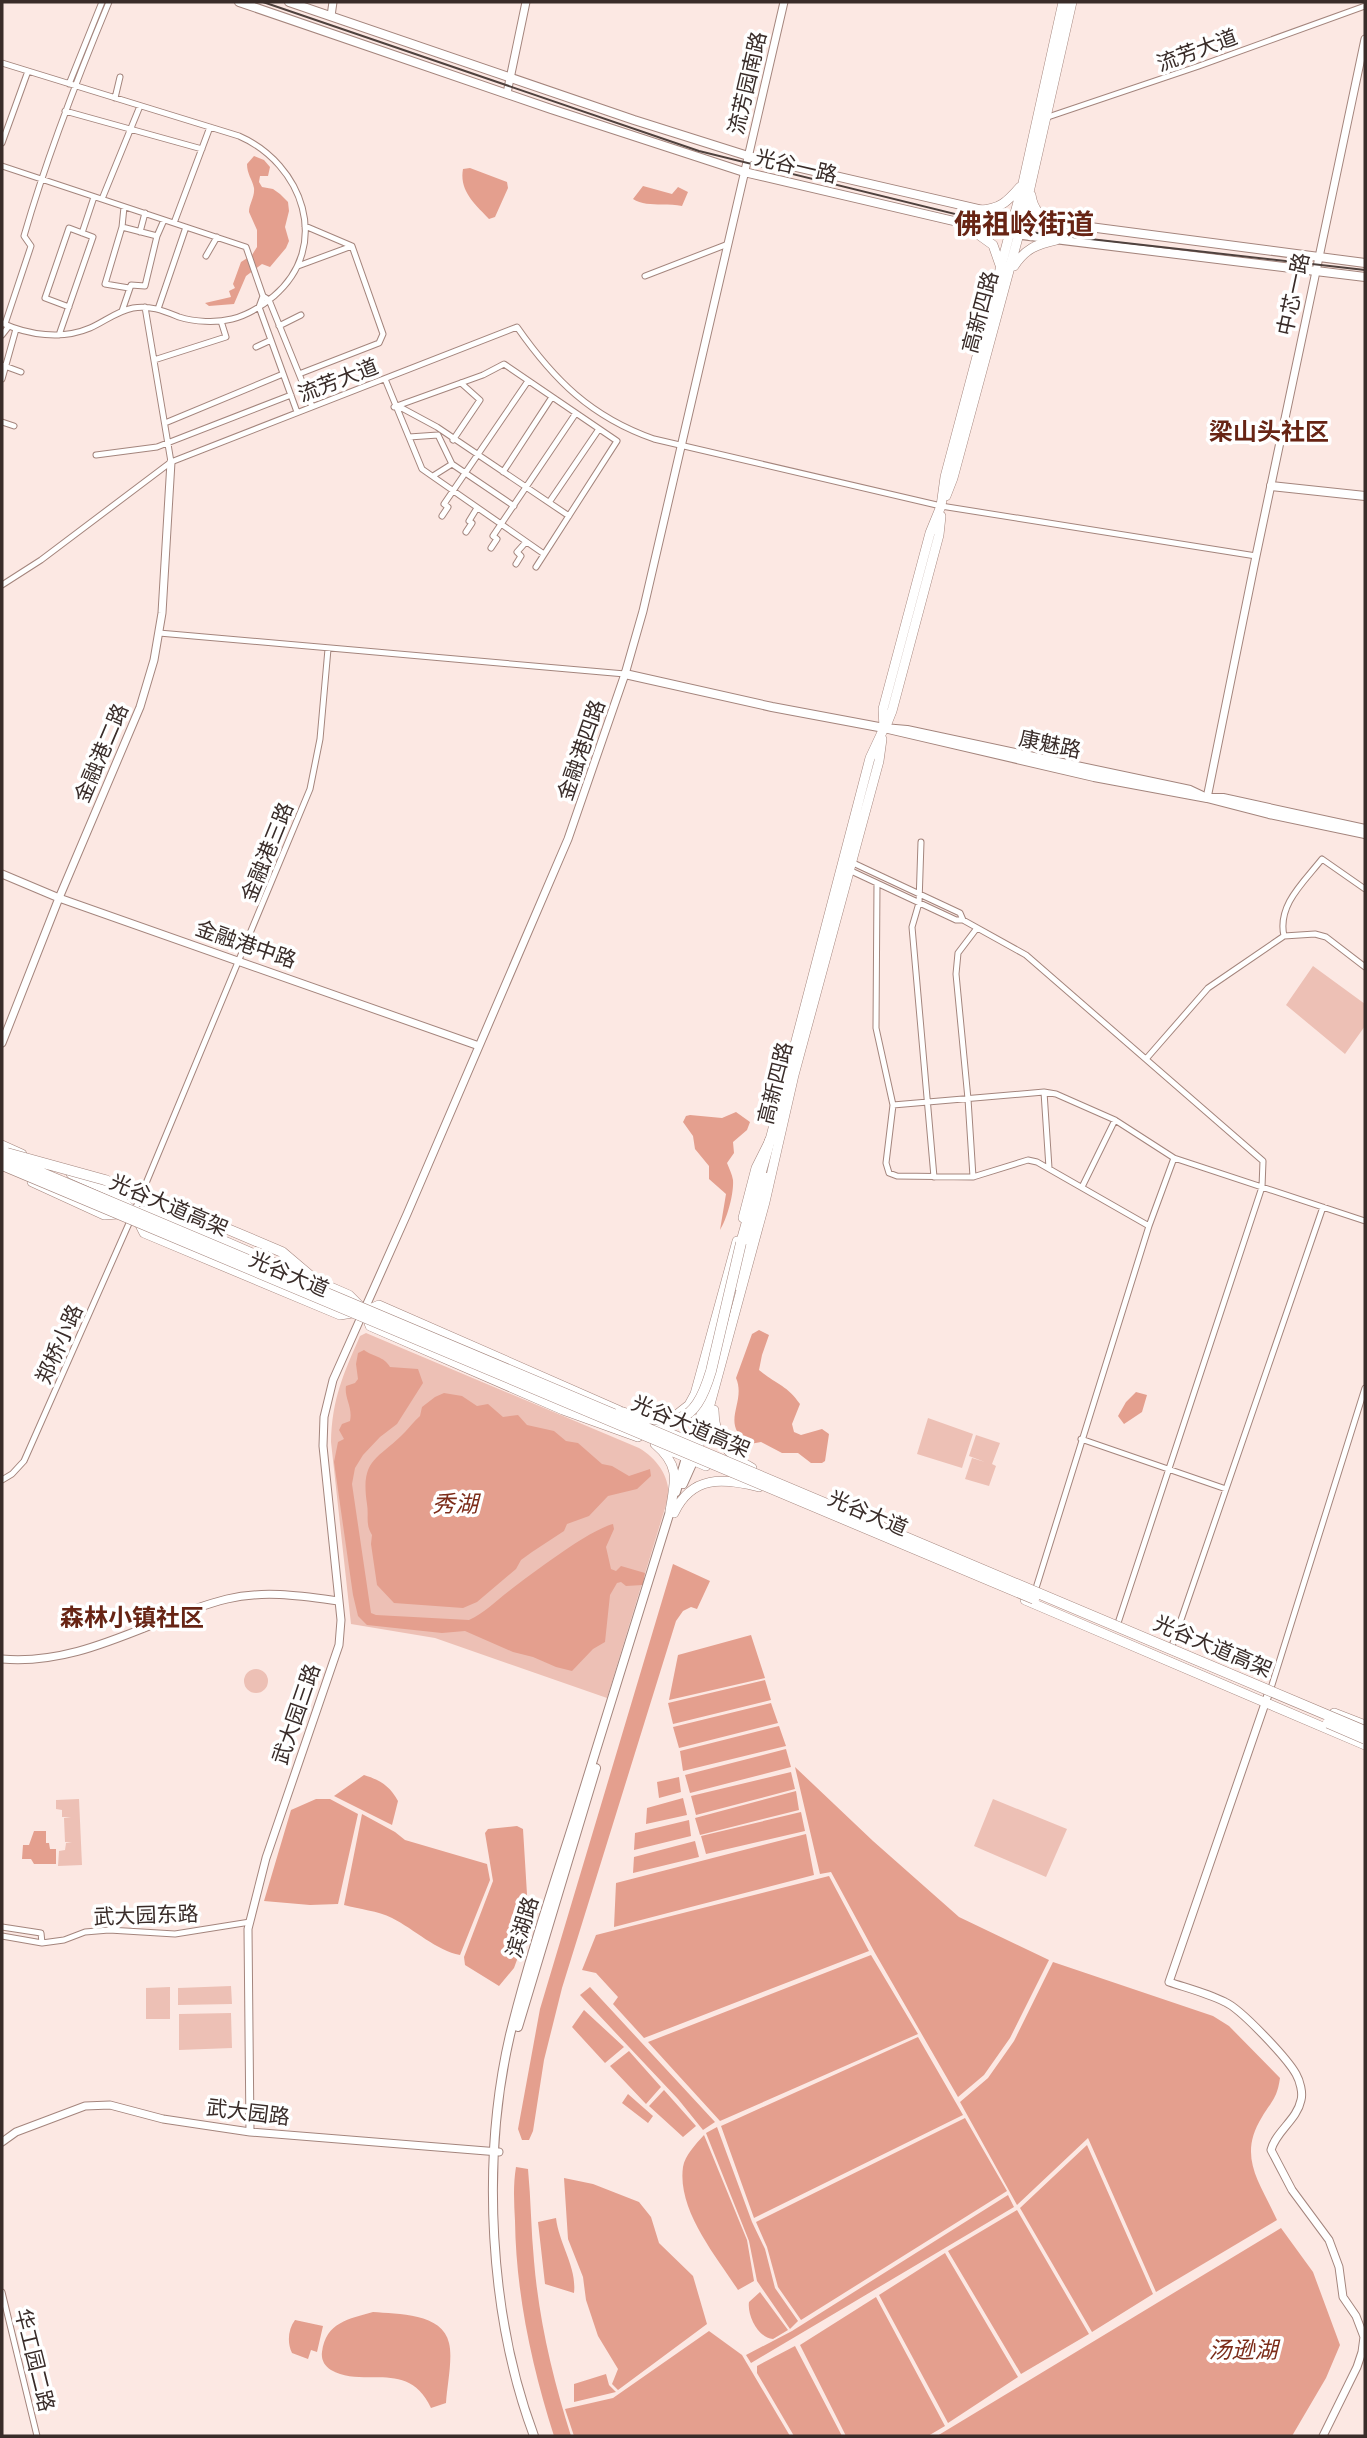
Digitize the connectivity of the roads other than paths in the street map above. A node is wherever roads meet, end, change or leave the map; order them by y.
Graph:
1 (102, 2) edge
2 (109, 2) edge
3 (239, 2) edge
4 (289, 2) edge
5 (333, 2) edge
6 (526, 2) edge
7 (784, 2) edge
8 (1063, 2) edge
9 (1072, 2) edge
10 (1365, 6) edge
11 (331, 16) junction
12 (1365, 39) edge
13 (2, 63) edge
14 (28, 71) junction
15 (120, 77) dead end
16 (510, 77) junction
17 (71, 84) junction
18 (507, 93) junction
19 (115, 98) junction
20 (140, 106) junction
21 (65, 111) junction
22 (1042, 118) junction
23 (210, 127) junction
24 (131, 129) junction
25 (2, 143) edge
26 (202, 149) junction
27 (748, 156) junction
28 (2, 166) edge
29 (744, 172) junction
30 (40, 179) junction
31 (1027, 183) junction
32 (94, 197) junction
33 (102, 200) junction
34 (124, 207) junction
35 (980, 210) junction
36 (145, 214) junction
37 (1018, 218) junction
38 (164, 220) junction
39 (961, 222) junction
40 (174, 223) junction
41 (1055, 223) junction
42 (305, 226) junction
43 (122, 227) junction
44 (186, 227) junction
45 (140, 232) junction
46 (82, 233) junction
47 (1014, 234) junction
48 (157, 236) junction
49 (217, 237) junction
50 (1056, 240) junction
51 (728, 244) junction
52 (352, 246) junction
53 (206, 256) dead end
54 (1319, 257) junction
55 (1365, 263) edge
56 (298, 266) junction
57 (1001, 269) junction
58 (1317, 271) junction
59 (645, 276) dead end
60 (1365, 277) edge
61 (1007, 281) junction
62 (130, 288) junction
63 (266, 298) junction
64 (69, 307) junction
65 (145, 307) junction
66 (259, 307) junction
67 (158, 309) junction
68 (122, 311) junction
69 (301, 316) dead end
70 (221, 321) junction
71 (5, 324) edge
72 (279, 326) junction
73 (16, 330) junction
74 (59, 334) junction
75 (2, 335) edge
76 (271, 340) junction
77 (256, 346) dead end
78 (154, 360) junction
79 (4, 366) edge
80 (21, 372) dead end
81 (283, 374) junction
82 (299, 374) junction
83 (2, 379) edge
84 (385, 379) junction
85 (528, 381) junction
86 (461, 383) junction
87 (291, 395) junction
88 (552, 397) junction
89 (312, 406) junction
90 (396, 407) junction
91 (297, 412) junction
92 (576, 413) junction
93 (2, 422) edge
94 (165, 423) junction
95 (14, 426) dead end
96 (599, 429) junction
97 (409, 437) junction
98 (453, 440) junction
99 (168, 442) junction
100 (681, 446) junction
101 (96, 455) dead end
102 (478, 455) junction
103 (172, 462) junction
104 (452, 464) junction
105 (465, 472) junction
106 (503, 472) junction
107 (430, 475) junction
108 (426, 481) dead end
109 (1272, 485) junction
110 (526, 488) junction
111 (453, 491) junction
112 (1365, 494) edge
113 (550, 501) junction
114 (514, 506) junction
115 (941, 506) junction
116 (477, 508) junction
117 (442, 516) dead end
118 (569, 516) junction
119 (501, 524) junction
120 (466, 532) dead end
121 (526, 542) junction
122 (491, 548) dead end
123 (544, 554) junction
124 (1256, 556) junction
125 (516, 564) dead end
126 (536, 567) dead end
127 (2, 585) edge
128 (159, 633) junction
129 (328, 649) junction
130 (625, 674) junction
131 (884, 728) junction
132 (1208, 798) junction
133 (1365, 829) edge
134 (1365, 834) edge
135 (921, 842) dead end
136 (850, 866) junction
137 (2, 874) edge
138 (877, 883) junction
139 (1365, 889) edge
140 (919, 894) junction
141 (59, 898) junction
142 (919, 902) junction
143 (963, 920) junction
144 (977, 928) junction
145 (1284, 936) junction
146 (240, 960) junction
147 (1365, 967) edge
148 (2, 1043) edge
149 (479, 1046) junction
150 (1146, 1059) junction
151 (1044, 1092) junction
152 (968, 1099) junction
153 (928, 1102) junction
154 (893, 1105) junction
155 (1115, 1120) junction
156 (770, 1140) junction
157 (2, 1145) edge
158 (2, 1154) edge
159 (1174, 1158) junction
160 (2, 1168) edge
161 (1049, 1168) junction
162 (18, 1176) joint
163 (934, 1177) junction
164 (973, 1177) junction
165 (1082, 1187) junction
166 (1262, 1187) junction
167 (1324, 1207) junction
168 (134, 1212) junction
169 (1365, 1221) edge
170 (1149, 1226) junction
171 (315, 1280) junction
172 (365, 1311) junction
173 (1365, 1388) edge
174 (714, 1394) junction
175 (571, 1396) junction
176 (629, 1415) junction
177 (1082, 1439) junction
178 (655, 1444) junction
179 (696, 1444) junction
180 (689, 1460) junction
181 (752, 1468) junction
182 (1168, 1470) junction
183 (2, 1480) edge
184 (763, 1488) junction
185 (1226, 1489) junction
186 (672, 1512) junction
187 (1036, 1588) junction
188 (339, 1601) junction
189 (1118, 1623) junction
190 (1172, 1646) junction
191 (2, 1659) edge
192 (1271, 1688) junction
193 (1265, 1702) junction
194 (1365, 1726) edge
195 (1365, 1731) edge
196 (1365, 1739) edge
197 (1365, 1745) edge
198 (250, 1922) junction
199 (2, 1927) edge
200 (2, 1936) edge
201 (42, 1942) junction
202 (250, 2132) junction
203 (2, 2142) edge
204 (498, 2151) junction
205 (2, 2292) edge
206 (37, 2436) edge
207 (536, 2436) edge
208 (1323, 2436) edge

1 - 17 street
2 - 17 street
3 - 18 main road, 光谷一路
4 - 11 main road, 光谷一路
5 - 11 street
6 - 16 street
7 - 27 street, 流芳园南路
8 - 22 main road, 高新四路
9 - 22 main road, 高新四路
10 - 22 street, 流芳大道
11 - 16 main road, 光谷一路
12 - 54 street, 中芯一路
13 - 14 street
14 - 17 street
14 - 25 street
15 - 19 street
16 - 18 street
16 - 27 main road, 光谷一路
17 - 19 street
17 - 21 street
18 - 29 main road, 光谷一路
19 - 20 street
20 - 23 street
20 - 24 street
21 - 24 street
21 - 30 street
22 - 31 main road, 高新四路
23 - 26 street
23 - 42 street
24 - 26 street
24 - 33 street
26 - 40 street
27 - 29 street, 流芳园南路
27 - 35 main road, 光谷一路
28 - 30 street
29 - 39 main road, 光谷一路
29 - 51 street, 金融港四路
30 - 32 street
30 - 71 street
31 - 35 main road
31 - 37 main road, 高新四路
31 - 41 main road
32 - 33 street
32 - 46 street
33 - 34 street
34 - 36 street
34 - 43 street
35 - 37 main road, 光谷一路
36 - 38 street
36 - 45 street
37 - 41 main road, 光谷一路
37 - 47 main road, 高新四路
38 - 40 street
38 - 48 street
39 - 47 main road, 光谷一路
39 - 57 main road
40 - 44 street
41 - 54 main road, 光谷一路
42 - 52 street
42 - 56 street
43 - 45 street
43 - 62 street
44 - 49 street
44 - 67 street
45 - 48 street
46 - 64 street
46 - 64 street
47 - 50 main road, 光谷一路
47 - 57 main road, 高新四路
47 - 61 main road, 高新四路
48 - 62 street
49 - 53 street
49 - 63 street
50 - 58 main road, 光谷一路
50 - 61 main road
51 - 59 street
51 - 100 street, 金融港四路
52 - 56 street
52 - 82 street
54 - 55 main road, 光谷一路
54 - 58 street, 中芯一路
56 - 63 street
57 - 115 main road, 高新四路
58 - 60 main road, 光谷一路
58 - 109 street, 中芯一路
61 - 115 main road, 高新四路
62 - 68 street
63 - 66 street
63 - 72 street
64 - 74 street
65 - 67 street
65 - 68 street
65 - 78 street
66 - 70 street
66 - 76 street
67 - 70 street
68 - 74 street
69 - 72 street
70 - 78 street
71 - 73 street
71 - 75 street
72 - 82 street
73 - 74 street
73 - 79 street
76 - 77 street
76 - 81 street
78 - 94 street
79 - 80 street
79 - 83 street
81 - 87 street
81 - 94 street
82 - 89 street
84 - 89 street, 流芳大道
84 - 90 street
84 - 100 street, 流芳大道
85 - 86 street
85 - 88 street
85 - 102 street
86 - 90 street
86 - 98 street
87 - 91 street
87 - 99 street
88 - 92 street
88 - 106 street
89 - 91 street, 流芳大道
90 - 97 street
90 - 98 street
91 - 103 street, 流芳大道
92 - 96 street
92 - 110 street
93 - 95 street
94 - 99 street
96 - 113 street
96 - 118 street
97 - 104 street
97 - 107 street
98 - 102 street
99 - 101 street
99 - 103 street
100 - 115 street
100 - 130 street, 金融港四路
102 - 105 street
102 - 106 street
103 - 127 street, 流芳大道
103 - 128 street, 金融港二路
104 - 105 street
104 - 107 street
105 - 111 street
105 - 114 street
106 - 110 street
107 - 108 street
107 - 111 street
109 - 112 main road
109 - 124 street, 中芯一路
110 - 113 street
110 - 114 street
111 - 116 street
111 - 117 street
113 - 118 street
114 - 119 street
115 - 124 street
115 - 131 main road, 高新四路
116 - 119 street
116 - 120 street
118 - 123 street
119 - 121 street
119 - 122 street
121 - 123 street
121 - 125 street
123 - 126 street
124 - 132 street, 中芯一路
128 - 129 street
128 - 141 street, 金融港二路
129 - 130 street
129 - 146 street, 金融港三路
130 - 131 main road, 康魅路
130 - 149 street, 金融港四路
131 - 132 main road, 康魅路
131 - 136 main road, 高新四路
131 - 156 main road, 高新四路
132 - 133 main road, 康魅路
132 - 134 main road, 康魅路
135 - 140 street
136 - 138 street
136 - 140 street
136 - 174 main road, 高新四路
137 - 141 street, 金融港中路
138 - 142 street
138 - 154 street
139 - 145 street
140 - 142 street
140 - 143 street
141 - 146 street, 金融港中路
141 - 148 street, 金融港二路
142 - 143 street
142 - 153 street
143 - 144 street
144 - 150 street
144 - 152 street
145 - 147 street
145 - 150 street
146 - 149 street, 金融港中路
146 - 168 street, 金融港三路
149 - 172 street, 金融港四路
150 - 166 street
151 - 152 street
151 - 155 street
151 - 161 street
152 - 153 street
152 - 164 street
153 - 154 street
153 - 163 street
154 - 163 street
155 - 159 street
155 - 165 street
156 - 175 highway, bridge
156 - 176 main road, 高新四路
156 - 179 main road, 高新四路
157 - 168 main road, 光谷大道
158 - 171 highway, bridge
158 - 175 highway, 光谷大道高架, bridge
159 - 166 street
159 - 170 street
160 - 162 highway
160 - 196 highway, 光谷大道高架, bridge
161 - 164 street
161 - 165 street
162 - 168 main road, 光谷大道
163 - 164 street
165 - 170 street
166 - 167 street
166 - 182 street
167 - 169 street
167 - 185 street
168 - 171 main road, 光谷大道
168 - 172 main road, 光谷大道
168 - 183 street, 郑桥小路
170 - 177 street
171 - 172 main road, 光谷大道
172 - 176 main road, 光谷大道
172 - 178 main road, 光谷大道
172 - 188 street, 武大园三路
173 - 192 street
174 - 179 main road, 高新四路
174 - 181 main road
175 - 195 highway, 光谷大道高架, bridge
176 - 179 main road, 光谷大道
177 - 182 street
177 - 187 street
178 - 180 main road, 光谷大道
178 - 186 main road
179 - 180 main road, 滨湖路
179 - 181 main road, 光谷大道
180 - 184 main road, 光谷大道
180 - 186 main road, 滨湖路
181 - 187 main road, 光谷大道
182 - 185 street
182 - 189 street
184 - 186 main road
184 - 193 main road, 光谷大道
185 - 190 street
186 - 204 main road, 滨湖路
187 - 189 main road, 光谷大道
188 - 191 street
188 - 198 street, 武大园三路
189 - 190 main road, 光谷大道
190 - 192 main road, 光谷大道
192 - 193 street
192 - 194 main road, 光谷大道
193 - 197 main road, 光谷大道
193 - 208 street
198 - 201 street, 武大园东路
198 - 202 street, 武大园三路
199 - 201 street
200 - 201 street, 武大园东路
202 - 203 street, 武大园路
202 - 204 street, 武大园路
204 - 207 main road, 滨湖路
205 - 206 street, 华工园二路

